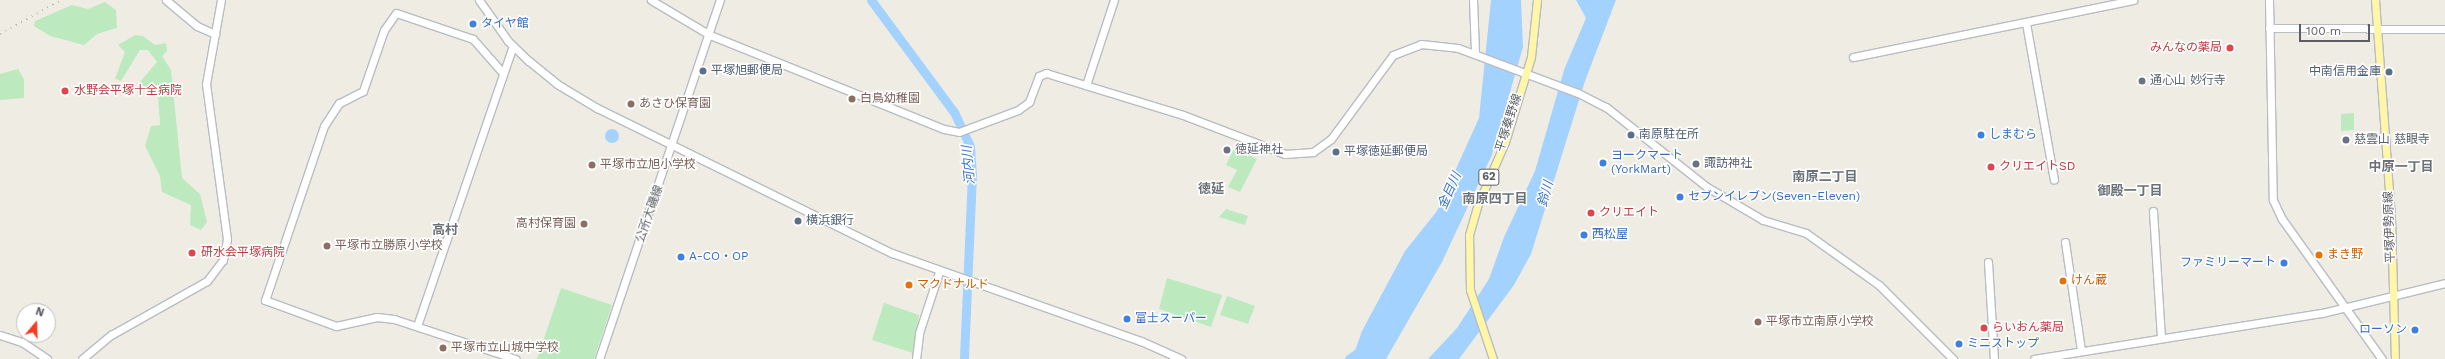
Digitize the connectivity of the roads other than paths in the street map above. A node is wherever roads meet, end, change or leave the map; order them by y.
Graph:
1 (166, 0) edge
2 (221, 0) edge
3 (479, 0) edge
4 (651, 0) edge
5 (720, 0) edge
6 (1114, 0) edge
7 (1472, 0) edge
8 (1537, 0) edge
9 (2133, 0) edge
10 (2269, 0) edge
11 (2375, 0) edge
12 (2026, 23) junction
13 (2269, 28) junction
14 (2376, 28) junction
15 (2445, 29) edge
16 (215, 34) junction
17 (710, 35) junction
18 (513, 46) junction
19 (1476, 54) junction
20 (1853, 57) dead end
21 (502, 72) junction
22 (1526, 72) junction
23 (1086, 85) junction
24 (672, 145) junction
25 (2054, 180) dead end
26 (2153, 211) dead end
27 (2065, 242) dead end
28 (1988, 262) dead end
29 (939, 272) junction
30 (2445, 283) edge
31 (2392, 294) junction
32 (2345, 307) junction
33 (417, 326) junction
34 (0, 335) edge
35 (2161, 338) junction
36 (2081, 351) junction
37 (47, 359) edge
38 (82, 359) edge
39 (516, 359) edge
40 (599, 359) edge
41 (916, 359) edge
42 (1181, 359) edge
43 (1493, 359) edge
44 (1953, 359) edge
45 (1994, 359) edge
46 (2034, 359) edge
47 (2382, 359) edge
48 (2395, 359) edge

1 - 16 street
2 - 16 street
3 - 18 street
4 - 17 street
5 - 17 street, 公所大磯線
6 - 23 street
7 - 19 street
8 - 22 main road, 平塚秦野線 / 62
9 - 12 street
10 - 13 street
11 - 14 main road, 平塚伊勢原線
12 - 20 street
12 - 25 street
13 - 14 street
13 - 32 street
14 - 15 street
14 - 31 main road, 平塚伊勢原線
16 - 38 street
17 - 23 street
17 - 24 street, 公所大磯線
18 - 21 street
18 - 24 street
19 - 22 street
19 - 23 street
21 - 33 street
21 - 33 street
22 - 43 main road, 平塚秦野線 / 62
22 - 44 street
24 - 29 street
24 - 40 street, 公所大磯線
26 - 35 street
27 - 36 street
28 - 45 street
29 - 41 street
29 - 42 street
30 - 31 street
31 - 32 street
31 - 48 main road, 平塚伊勢原線
32 - 35 street
32 - 47 street
33 - 39 street
34 - 37 street
35 - 36 street
36 - 46 street

